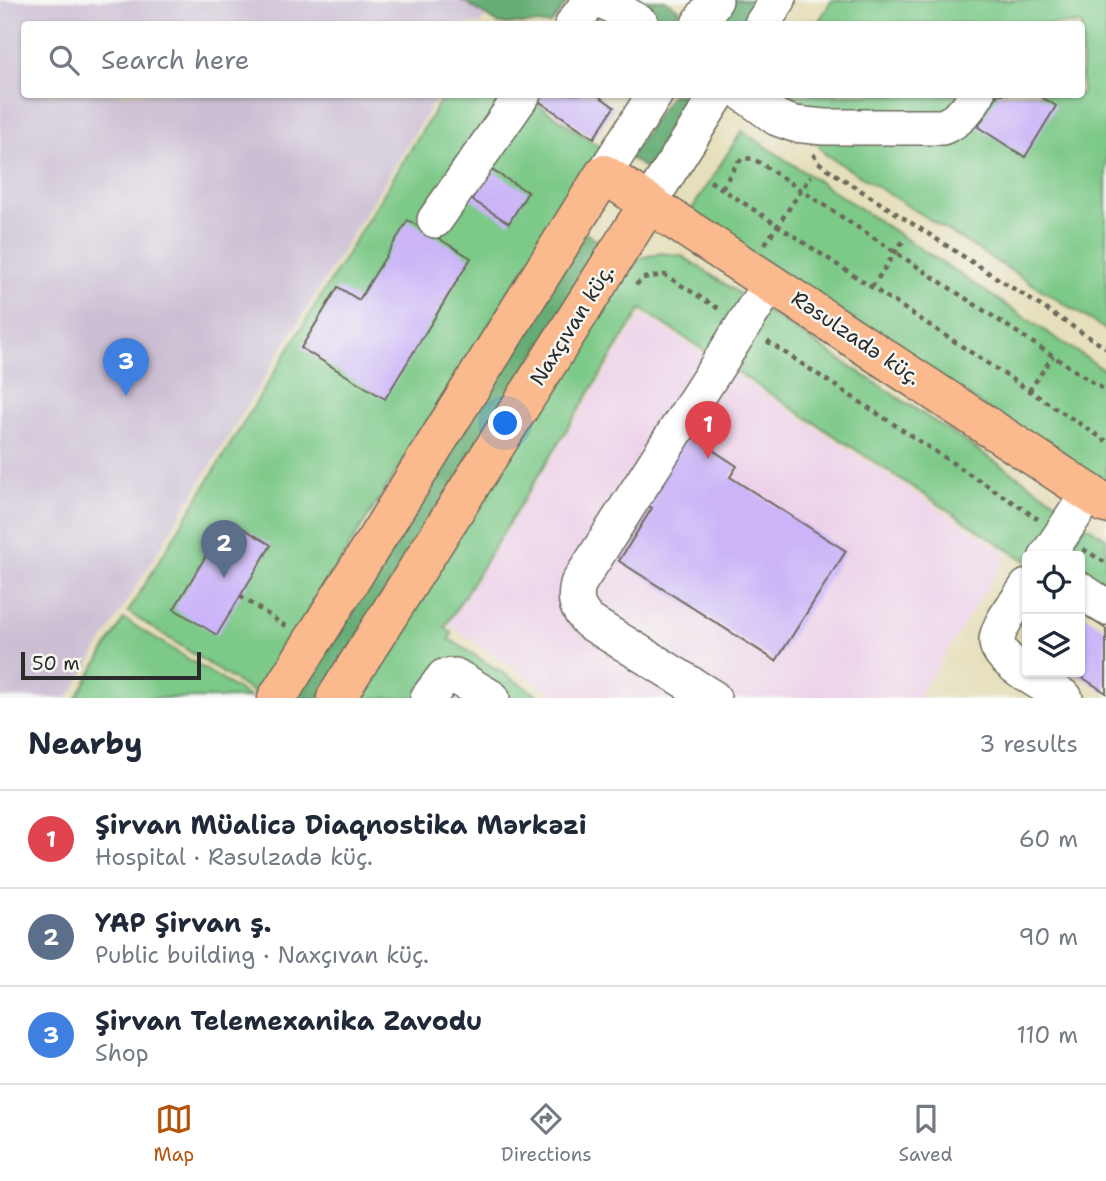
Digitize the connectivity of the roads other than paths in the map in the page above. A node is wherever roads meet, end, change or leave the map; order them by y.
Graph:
1 (591, 0) edge
2 (603, 0) edge
3 (715, 0) edge
4 (778, 0) edge
5 (575, 21) edge
6 (636, 21) edge
7 (701, 21) edge
8 (764, 21) edge
9 (520, 98) edge
10 (652, 98) edge
11 (715, 98) edge
12 (750, 98) edge
13 (974, 98) edge
14 (604, 174) junction
15 (649, 203) junction
16 (435, 220) dead end
17 (768, 264) junction
18 (1098, 498) edge
19 (1051, 551) edge
20 (1085, 593) edge
21 (1022, 595) edge
22 (1106, 607) edge
23 (277, 698) edge
24 (336, 698) edge
25 (428, 698) edge
26 (492, 698) edge
27 (713, 698) edge
28 (1065, 698) edge

1 - 5 street
2 - 6 street
3 - 7 street
4 - 8 street
9 - 16 street
10 - 14 street
11 - 15 street, Naxçıvan küç.
12 - 13 street
14 - 15 main road, Rəsulzadə küç.
14 - 23 main road
15 - 17 main road, Rəsulzadə küç.
15 - 24 main road, Naxçıvan küç.
17 - 18 main road, Rəsulzadə küç.
17 - 27 street
18 - 19 street
20 - 22 street
21 - 28 street
25 - 26 street

